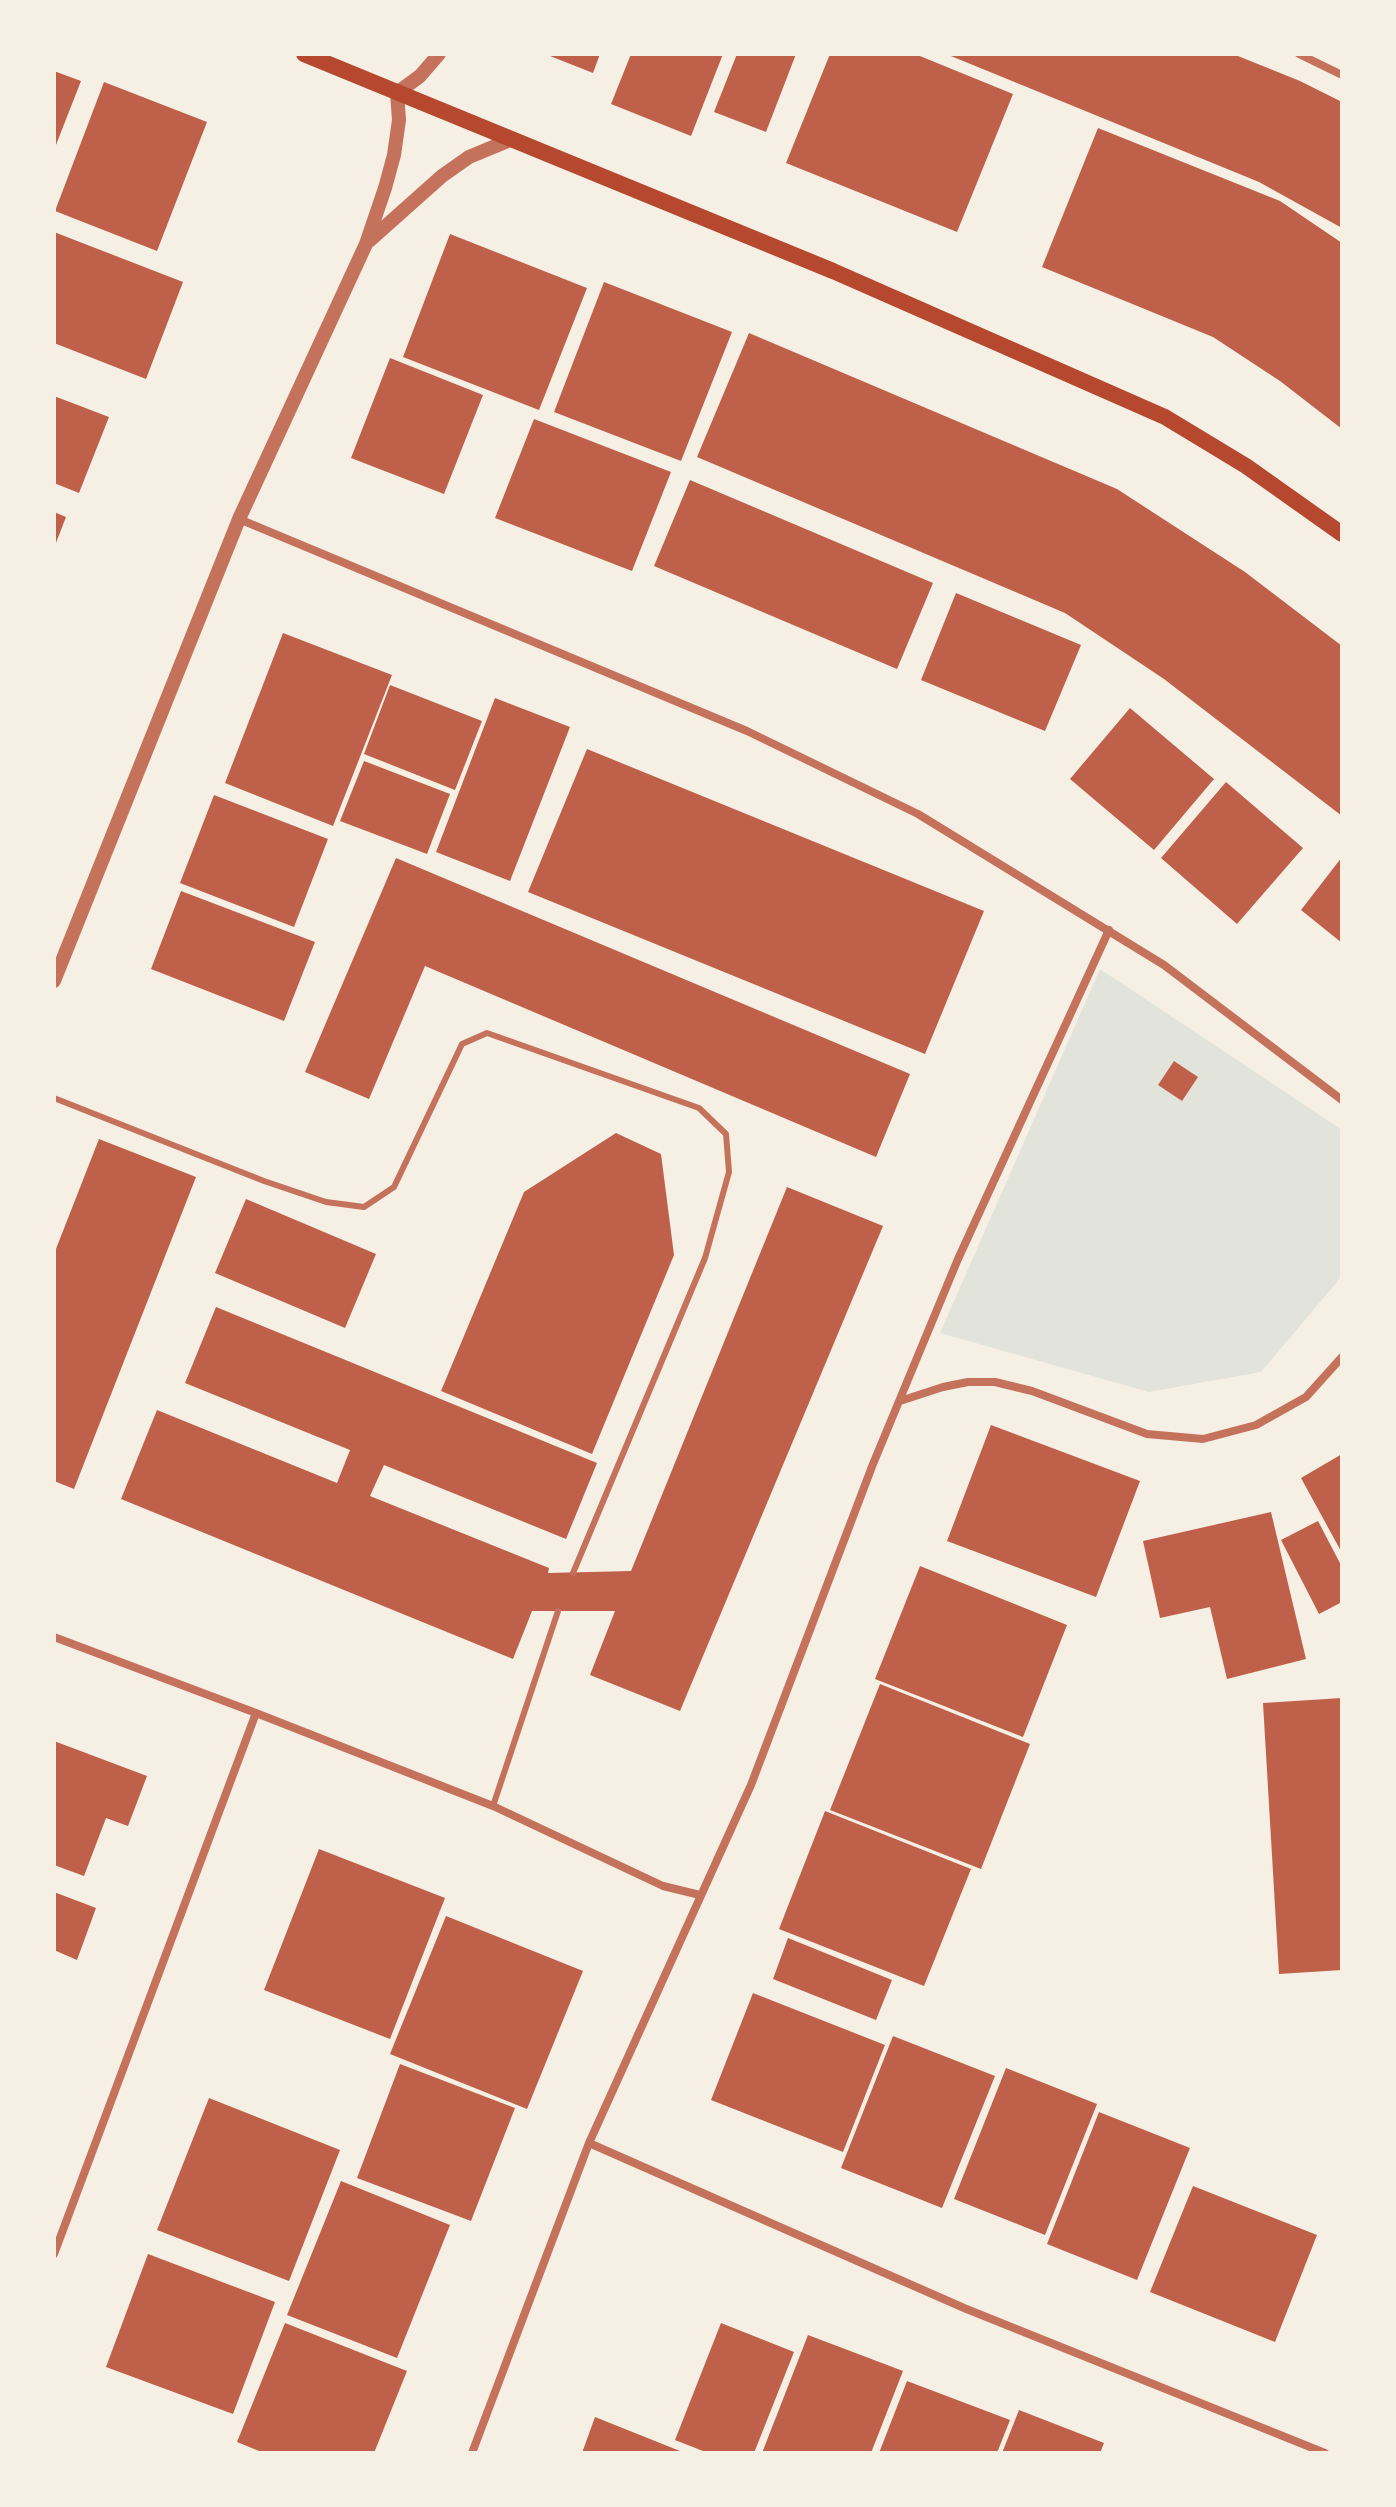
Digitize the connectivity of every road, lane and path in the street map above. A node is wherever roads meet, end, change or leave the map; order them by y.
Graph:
1 (304, 54) edge
2 (439, 54) edge
3 (1299, 54) edge
4 (1342, 75) edge
5 (397, 93) junction
6 (510, 140) junction
7 (366, 244) junction
8 (239, 519) junction
9 (1342, 534) edge
10 (1109, 930) junction
11 (54, 981) edge
12 (54, 1098) edge
13 (1342, 1100) edge
14 (1342, 1357) edge
15 (900, 1401) junction
16 (573, 1573) dead end
17 (558, 1611) dead end
18 (54, 1637) edge
19 (256, 1713) junction
20 (493, 1806) junction
21 (700, 1895) junction
22 (589, 2143) junction
23 (54, 2254) edge
24 (472, 2453) edge
25 (1325, 2453) edge

1 - 5 main road
2 - 5 street
3 - 4 street
5 - 6 main road
5 - 7 street
6 - 7 street
6 - 9 main road
7 - 8 street
8 - 10 street
8 - 11 street
10 - 13 street
10 - 15 street
12 - 16 lane
14 - 15 street
15 - 21 street
17 - 20 lane
18 - 19 street
19 - 20 street
19 - 23 street
20 - 21 street
21 - 22 street
22 - 24 street
22 - 25 street

